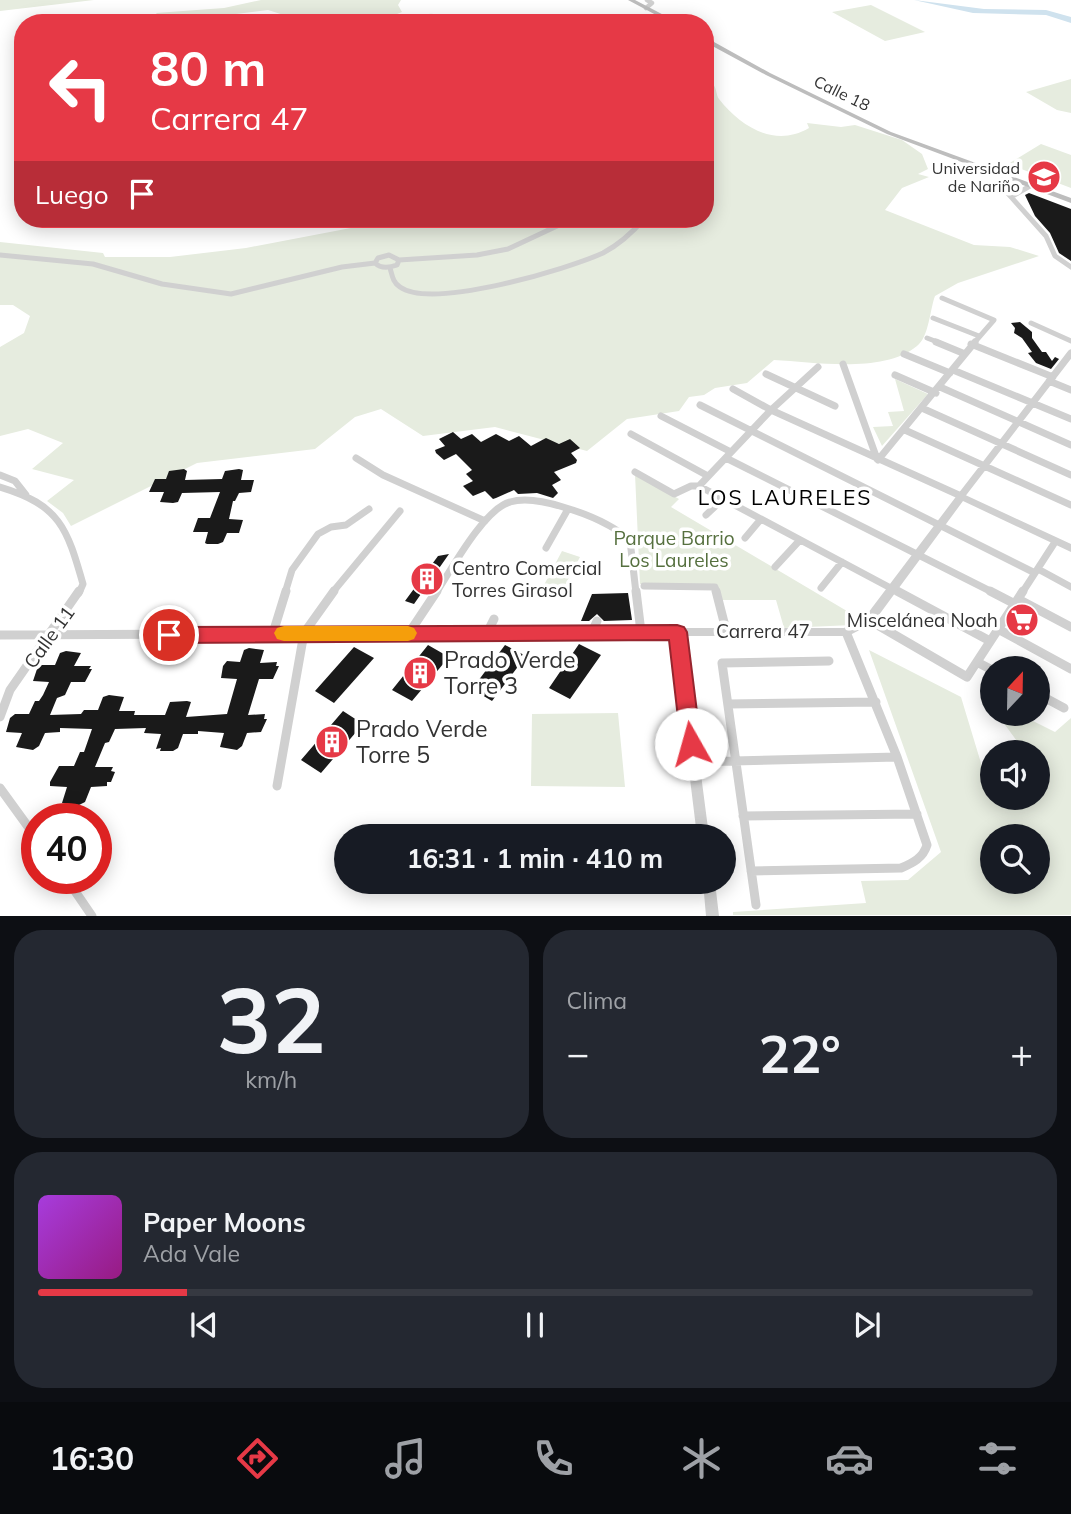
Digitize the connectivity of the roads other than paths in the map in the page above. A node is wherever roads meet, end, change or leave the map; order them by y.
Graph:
1 (633, 1) edge
2 (647, 3) edge
3 (663, 14) edge
4 (714, 44) edge
5 (1005, 180) junction
6 (1026, 188) junction
7 (1011, 197) junction
8 (1071, 201) edge
9 (1071, 208) edge
10 (553, 228) edge
11 (640, 228) edge
12 (0, 255) edge
13 (399, 260) junction
14 (375, 263) junction
15 (1071, 267) edge
16 (390, 268) junction
17 (942, 298) dead end
18 (933, 318) dead end
19 (1031, 323) dead end
20 (979, 336) junction
21 (927, 338) dead end
22 (1071, 341) edge
23 (971, 344) junction
24 (1071, 353) edge
25 (904, 354) dead end
26 (965, 354) junction
27 (843, 364) dead end
28 (1068, 364) edge
29 (818, 368) dead end
30 (951, 371) junction
31 (766, 374) dead end
32 (895, 375) dead end
33 (1051, 379) junction
34 (798, 388) junction
35 (733, 389) dead end
36 (938, 390) junction
37 (1071, 390) edge
38 (1032, 402) junction
39 (700, 405) dead end
40 (835, 406) dead end
41 (924, 408) junction
42 (771, 410) junction
43 (661, 416) dead end
44 (1071, 418) edge
45 (1018, 421) junction
46 (907, 430) junction
47 (752, 432) junction
48 (631, 434) dead end
49 (1002, 443) junction
50 (1071, 445) edge
51 (729, 455) junction
52 (356, 457) dead end
53 (878, 459) junction
54 (986, 466) junction
55 (635, 472) dead end
56 (0, 475) edge
57 (1071, 475) edge
58 (708, 476) junction
59 (699, 486) junction
60 (0, 487) edge
61 (26, 495) junction
62 (961, 496) junction
63 (723, 499) junction
64 (1071, 505) edge
65 (369, 509) dead end
66 (568, 509) junction
67 (400, 511) dead end
68 (706, 515) dead end
69 (761, 519) junction
70 (485, 521) junction
71 (939, 525) junction
72 (745, 538) dead end
73 (800, 540) junction
74 (1055, 542) junction
75 (546, 548) dead end
76 (1071, 548) edge
77 (917, 555) junction
78 (842, 562) junction
79 (775, 568) dead end
80 (1037, 571) junction
81 (644, 586) dead end
82 (1071, 587) edge
83 (821, 588) dead end
84 (892, 589) junction
85 (1016, 601) junction
86 (494, 618) dead end
87 (869, 620) junction
88 (597, 621) dead end
89 (1071, 627) edge
90 (998, 629) junction
91 (726, 630) junction
92 (592, 632) junction
93 (641, 632) junction
94 (677, 632) junction
95 (846, 632) junction
96 (273, 633) junction
97 (304, 633) junction
98 (486, 633) junction
99 (409, 634) junction
100 (0, 635) edge
101 (51, 636) junction
102 (990, 641) junction
103 (830, 661) dead end
104 (977, 662) junction
105 (980, 664) edge
106 (1071, 668) edge
107 (1050, 700) edge
108 (876, 702) junction
109 (728, 704) junction
110 (1064, 708) dead end
111 (0, 718) edge
112 (897, 757) junction
113 (735, 761) junction
114 (693, 762) junction
115 (277, 786) dead end
116 (0, 788) edge
117 (917, 814) junction
118 (743, 816) junction
119 (21, 817) edge
120 (701, 824) edge
121 (751, 871) junction
122 (77, 894) edge
123 (710, 894) edge
124 (756, 905) dead end
125 (92, 915) edge
126 (713, 915) edge

1 - 2 main road
2 - 3 main road
4 - 5 main road, Calle 18
5 - 6 main road, Calle 18
5 - 7 street
6 - 7 street
6 - 8 main road, Calle 18
6 - 9 main road, Calle 18
7 - 15 street
10 - 13 street
11 - 16 street
12 - 14 street
13 - 14 street
13 - 16 street
14 - 16 street
17 - 20 street
18 - 20 street
19 - 22 street
20 - 23 street
21 - 26 street
23 - 26 street
23 - 33 street
24 - 28 street
25 - 30 street
26 - 30 street
27 - 53 street
28 - 33 street
29 - 34 street
30 - 36 street
30 - 38 street
31 - 34 street
32 - 36 street
33 - 37 street
33 - 38 street
34 - 40 street
34 - 42 street
35 - 42 street
36 - 41 street
36 - 45 street
38 - 44 street
38 - 45 street
39 - 47 street
41 - 46 street
41 - 49 street
42 - 47 street
42 - 53 street
43 - 51 street
45 - 49 street
45 - 50 street
46 - 53 street
46 - 54 street
47 - 51 street
47 - 71 street
48 - 58 street
49 - 54 street
49 - 57 street
51 - 58 street
51 - 77 street
52 - 70 street
53 - 62 street
54 - 62 street
54 - 64 street
55 - 59 street
56 - 61 street
58 - 59 street
59 - 63 street
60 - 61 street
61 - 101 street, Calle 11
62 - 71 street
62 - 74 street
63 - 68 street
63 - 69 street
65 - 96 street
66 - 70 street
66 - 75 street
66 - 93 street
67 - 97 street
69 - 72 street
69 - 73 street
70 - 99 street
71 - 77 street
71 - 80 street
73 - 78 street
73 - 79 street
74 - 76 street
74 - 80 street
77 - 84 street
77 - 85 street
78 - 83 street
78 - 84 street
80 - 82 street
80 - 85 street
81 - 91 street
84 - 87 street
84 - 102 street
85 - 89 street
85 - 90 street
86 - 98 street
87 - 95 street
87 - 104 street
88 - 92 street
90 - 102 street
90 - 106 street
91 - 94 street, Carrera 47
91 - 95 street, Carrera 47
92 - 93 street, Carrera 47
92 - 98 street, Carrera 47
93 - 94 street, Carrera 47
94 - 114 street
95 - 108 street
96 - 97 street, Carrera 47
96 - 101 street, Carrera 47
97 - 99 street, Carrera 47
97 - 115 street
98 - 99 street, Carrera 47
100 - 101 street, Carrera 47
101 - 111 street, Calle 11
102 - 104 street
103 - 109 street
104 - 105 street
107 - 110 street
108 - 109 street
108 - 112 street
109 - 113 street
112 - 113 street
112 - 117 street
113 - 114 street
113 - 118 street
114 - 120 street
116 - 119 street
117 - 118 street
117 - 121 street
118 - 121 street
121 - 124 street
122 - 125 street
123 - 126 street

